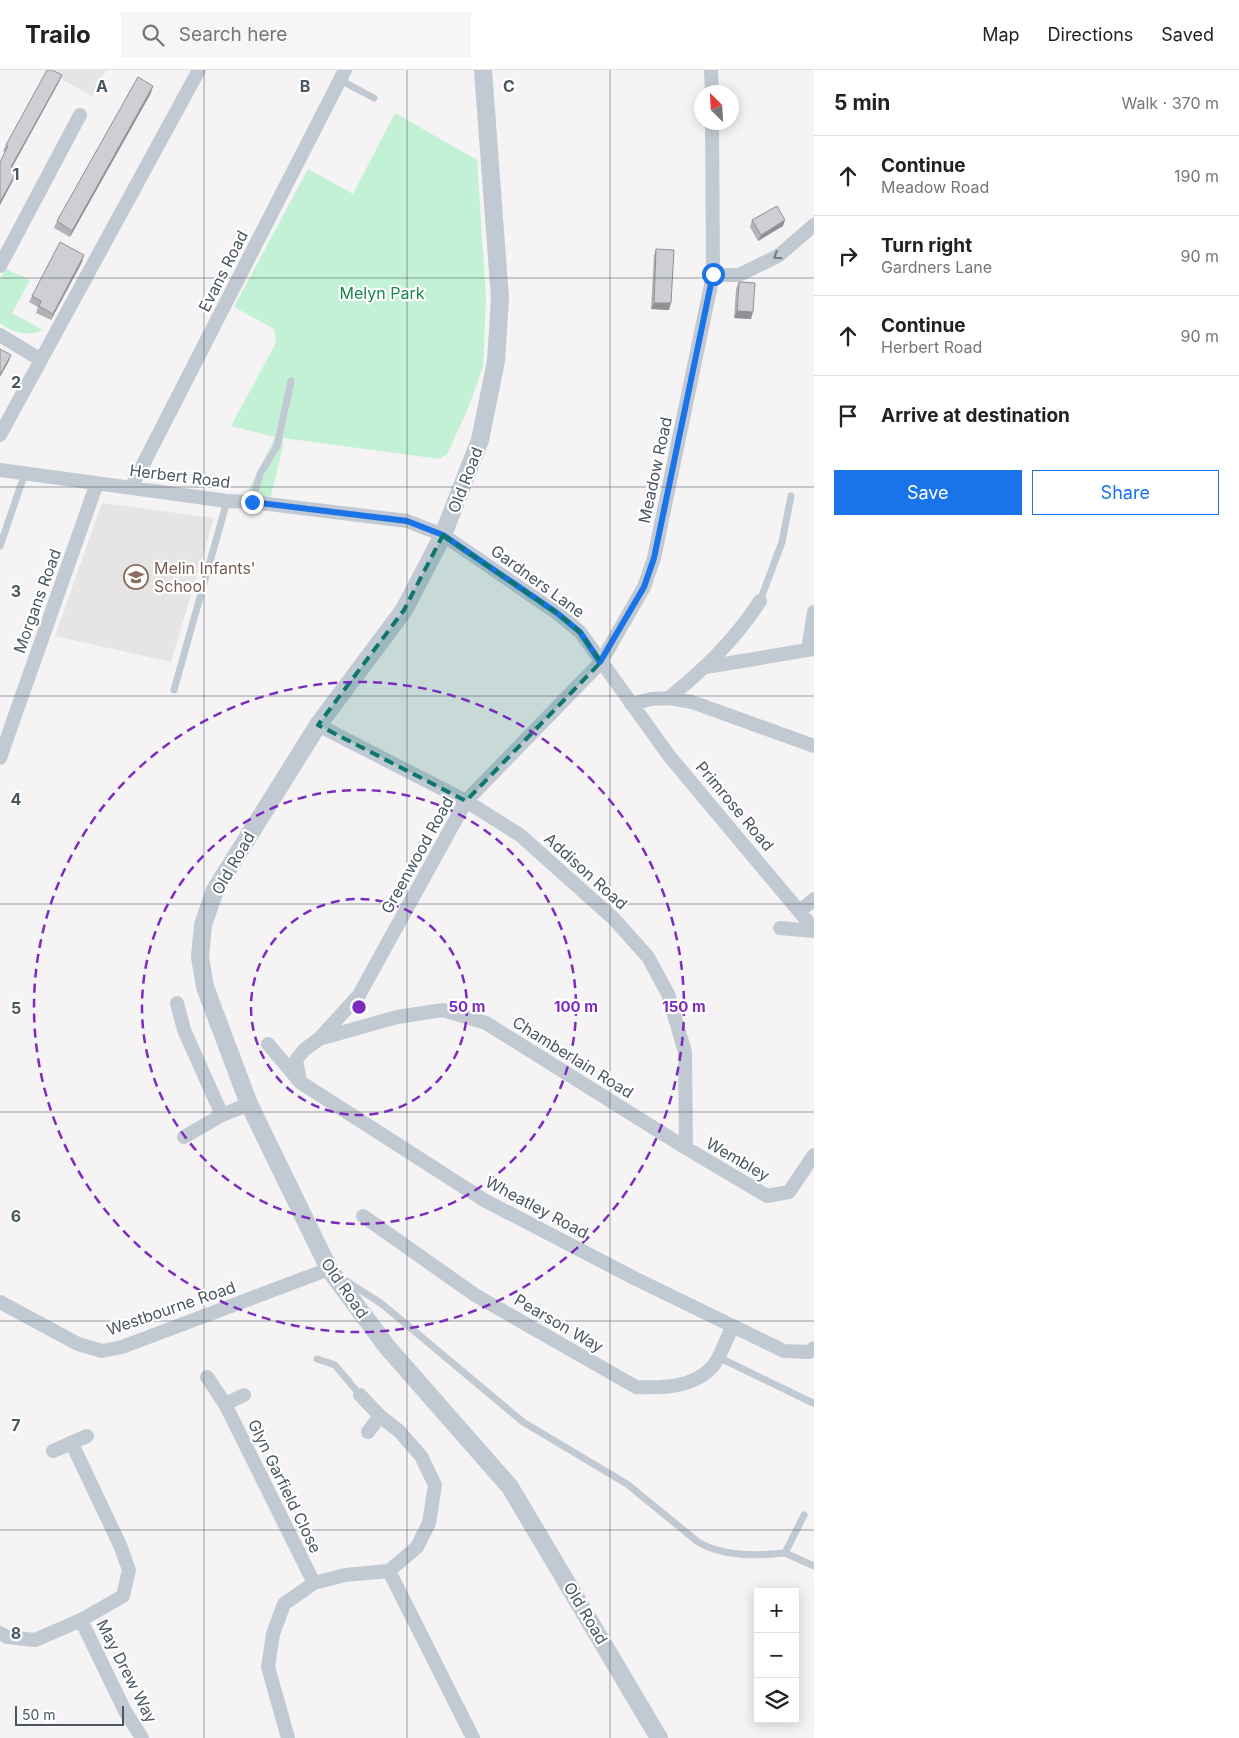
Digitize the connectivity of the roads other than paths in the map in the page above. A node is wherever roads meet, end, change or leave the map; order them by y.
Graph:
1 (199, 70) edge
2 (483, 70) edge
3 (712, 70) edge
4 (343, 75) edge
5 (712, 85) edge
6 (374, 98) dead end
7 (80, 115) dead end
8 (712, 130) edge
9 (814, 225) edge
10 (0, 266) edge
11 (713, 274) junction
12 (0, 335) edge
13 (41, 360) junction
14 (291, 381) dead end
15 (0, 435) edge
16 (0, 470) edge
17 (25, 473) junction
18 (97, 483) junction
19 (131, 488) junction
20 (791, 496) dead end
21 (227, 501) junction
22 (252, 502) junction
23 (443, 535) junction
24 (0, 546) edge
25 (760, 601) joint
26 (814, 612) edge
27 (811, 649) edge
28 (600, 662) junction
29 (706, 667) junction
30 (174, 690) dead end
31 (669, 698) junction
32 (631, 704) junction
33 (318, 725) junction
34 (2, 744) edge
35 (814, 746) edge
36 (0, 758) edge
37 (466, 801) junction
38 (814, 900) edge
39 (800, 910) junction
40 (780, 928) dead end
41 (814, 930) edge
42 (177, 1003) dead end
43 (319, 1040) junction
44 (268, 1044) dead end
45 (300, 1082) junction
46 (249, 1104) junction
47 (222, 1115) junction
48 (184, 1137) dead end
49 (686, 1148) junction
50 (814, 1155) edge
51 (363, 1216) dead end
52 (329, 1269) junction
53 (0, 1302) edge
54 (732, 1328) junction
55 (812, 1353) edge
56 (718, 1357) junction
57 (317, 1359) dead end
58 (207, 1377) dead end
59 (244, 1395) dead end
60 (360, 1395) joint
61 (813, 1403) edge
62 (225, 1404) junction
63 (380, 1416) junction
64 (368, 1432) dead end
65 (87, 1436) dead end
66 (72, 1444) junction
67 (53, 1451) dead end
68 (804, 1515) dead end
69 (786, 1553) junction
70 (814, 1566) edge
71 (389, 1570) junction
72 (314, 1584) junction
73 (81, 1620) junction
74 (0, 1633) edge
75 (142, 1738) edge
76 (288, 1738) edge
77 (473, 1738) edge
78 (659, 1738) edge

1 - 13 street
2 - 23 street, Old Road
3 - 5 street
4 - 6 lane
4 - 19 street, Evans Road
7 - 10 street
8 - 11 street, Meadow Road
9 -> 11 street
11 - 28 street, Meadow Road
12 - 13 street
13 - 15 street
14 - 22 lane
16 - 17 street, Herbert Road
17 - 18 street, Herbert Road
17 - 24 lane
18 - 19 street, Herbert Road
18 - 34 street, Morgans Road
19 - 21 street, Herbert Road
20 - 25 lane
21 - 22 street, Herbert Road
21 - 30 lane
22 - 23 street, Herbert Road
23 - 28 street, Gardners Lane
23 - 33 street, Old Road
25 - 29 street
26 - 27 street
27 - 29 street
28 - 32 street, Gardners Lane
28 - 37 street, Greenwood Road
29 - 31 street
31 - 32 street
31 - 35 street
32 - 39 street, Primrose Road
33 - 37 street, Addison Road
33 - 46 street, Old Road
34 - 36 street, Morgans Road
37 - 43 street, Greenwood Road
37 - 49 street, Addison Road
38 - 39 street
39 - 41 street, Primrose Road
40 - 41 street
42 - 47 street
43 - 45 street, Greenwood Road
43 - 49 street, Chamberlain Road
44 - 45 street, Wheatley Road
45 - 54 street, Wheatley Road
46 - 47 street
46 - 52 street, Old Road
47 - 48 street
49 - 50 street, Wembley
51 - 56 street, Pearson Way
52 - 53 street, Westbourne Road
52 - 69 lane
52 - 78 street, Old Road
54 - 55 street, Wheatley Road
54 - 56 street, Pearson Way
56 - 61 lane
57 - 60 lane
58 - 62 street, Glyn Garfield Close
59 - 62 street
60 - 63 street
62 - 72 street, Glyn Garfield Close
63 - 64 street
63 - 71 street
65 - 66 street
66 - 67 street
66 - 73 street
68 - 69 lane
69 - 70 lane
71 - 72 street
71 - 77 street
72 - 76 street
73 - 74 street
73 - 75 street, May Drew Way

